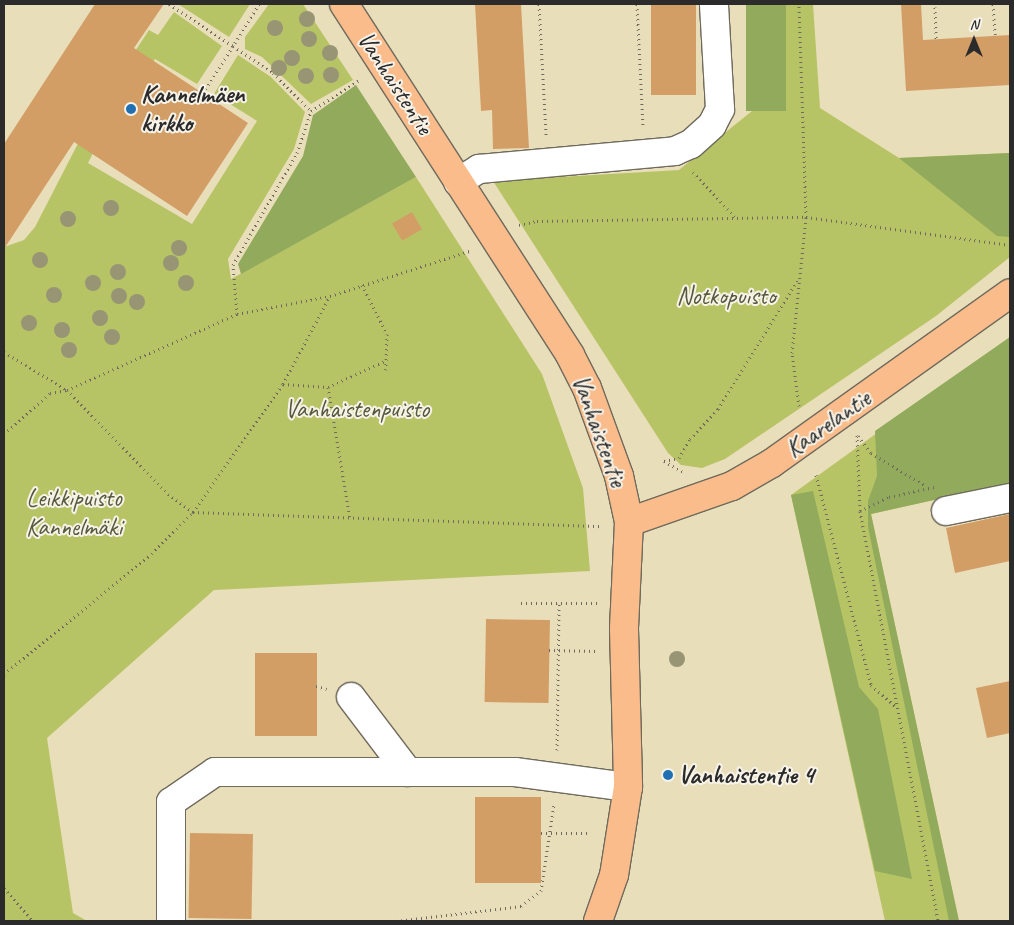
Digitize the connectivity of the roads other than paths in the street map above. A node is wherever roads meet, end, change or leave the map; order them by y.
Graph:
1 (344, 4) edge
2 (714, 4) edge
3 (458, 182) junction
4 (1010, 293) edge
5 (1010, 498) edge
6 (944, 499) road end
7 (629, 522) junction
8 (351, 697) dead end
9 (408, 772) junction
10 (628, 787) junction
11 (171, 921) edge
12 (598, 921) edge

1 - 3 main road, Vanhaistentie
2 - 3 lane
3 - 7 main road, Vanhaistentie
4 - 7 main road, Kaarelantie
5 - 6 lane
7 - 10 main road, Vanhaistentie
8 - 9 lane
9 - 10 lane
9 - 11 lane
10 - 12 main road, Vanhaistentie

